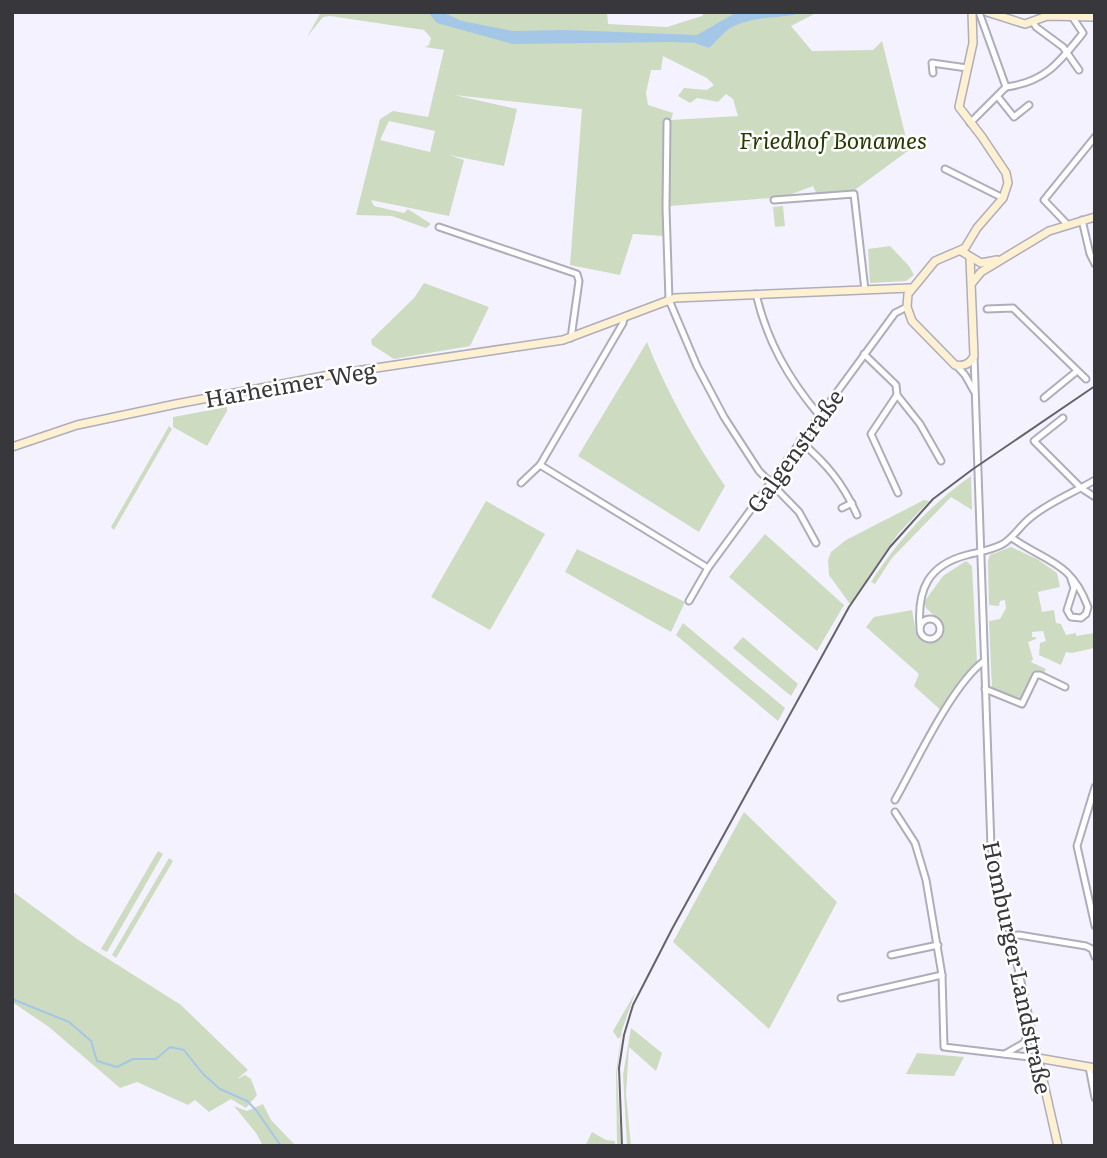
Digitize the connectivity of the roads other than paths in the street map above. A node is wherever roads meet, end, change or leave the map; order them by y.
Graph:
1 (1046, 14) edge
2 (978, 15) edge
3 (1073, 18) junction
4 (1095, 18) edge
5 (1033, 22) junction
6 (1067, 52) junction
7 (967, 68) junction
8 (1079, 70) dead end
9 (933, 73) dead end
10 (1006, 87) junction
11 (998, 97) junction
12 (1029, 105) dead end
13 (667, 122) dead end
14 (970, 122) junction
15 (1095, 137) edge
16 (945, 169) dead end
17 (1003, 198) junction
18 (774, 200) dead end
19 (1095, 217) edge
20 (1082, 220) junction
21 (1067, 224) junction
22 (439, 227) dead end
23 (961, 251) junction
24 (970, 258) junction
25 (1001, 259) junction
26 (1095, 264) edge
27 (972, 283) junction
28 (910, 288) junction
29 (865, 290) junction
30 (756, 294) junction
31 (669, 300) junction
32 (907, 307) junction
33 (987, 309) dead end
34 (624, 318) junction
35 (571, 338) junction
36 (864, 354) junction
37 (974, 356) junction
38 (955, 365) junction
39 (1077, 371) junction
40 (1086, 379) dead end
41 (975, 394) junction
42 (897, 395) junction
43 (1044, 398) dead end
44 (819, 415) junction
45 (1063, 418) dead end
46 (941, 441) dead end
47 (800, 442) junction
48 (932, 445) junction
49 (12, 447) edge
50 (941, 461) dead end
51 (540, 465) junction
52 (1095, 480) edge
53 (770, 482) junction
54 (522, 483) dead end
55 (895, 485) junction
56 (1081, 488) junction
57 (886, 489) dead end
58 (898, 493) dead end
59 (1095, 497) edge
60 (852, 503) junction
61 (842, 508) dead end
62 (856, 514) dead end
63 (810, 529) junction
64 (801, 534) dead end
65 (1012, 538) junction
66 (816, 543) dead end
67 (981, 552) junction
68 (708, 568) junction
69 (1070, 576) junction
70 (1069, 600) junction
71 (1086, 600) junction
72 (689, 601) dead end
73 (919, 604) junction
74 (935, 620) junction
75 (920, 627) junction
76 (984, 662) junction
77 (1065, 687) dead end
78 (985, 689) junction
79 (1095, 787) edge
80 (895, 800) dead end
81 (895, 812) dead end
82 (1092, 903) edge
83 (1095, 926) edge
84 (1011, 936) junction
85 (938, 944) junction
86 (891, 955) dead end
87 (1095, 957) edge
88 (942, 975) junction
89 (841, 998) dead end
90 (1031, 1028) junction
91 (1004, 1055) junction
92 (1038, 1058) junction
93 (1092, 1068) edge
94 (1095, 1098) edge
95 (1058, 1146) edge

1 - 3 street
1 - 5 street
2 - 5 street
2 - 7 street
2 - 10 street
3 - 4 street
3 - 6 street
5 - 6 street
6 - 8 street
6 - 10 street
7 - 9 street
7 - 14 street
10 - 11 street
11 - 12 street
11 - 14 street
13 - 31 street
14 - 17 street
15 - 21 street
16 - 17 street
17 - 23 street
18 - 29 street
19 - 20 street
20 - 21 street
20 - 26 street
21 - 25 street
22 - 35 street
23 - 24 street
23 - 28 street
24 - 25 street
24 - 27 street, Homburger Landstraße
25 - 27 street
27 - 37 street, Homburger Landstraße
28 - 29 street, Harheimer Weg
28 - 32 street
29 - 30 street, Harheimer Weg
30 - 31 street, Harheimer Weg
30 - 44 street
31 - 34 street, Harheimer Weg
31 - 53 street
32 - 36 street, Galgenstraße
32 - 38 street
33 - 39 street
34 - 35 street, Harheimer Weg
34 - 51 street
35 - 49 street, Harheimer Weg
36 - 42 street
36 - 44 street, Galgenstraße
37 - 38 street
37 - 41 street, Homburger Landstraße
38 - 41 street
39 - 40 street
39 - 43 street
41 - 67 street, Homburger Landstraße
42 - 48 street
42 - 55 street
44 - 47 street, Galgenstraße
45 - 56 street
46 - 48 street
47 - 53 street, Galgenstraße
47 - 60 street
48 - 50 street
51 - 54 street
51 - 68 street
52 - 56 street
53 - 63 street
53 - 68 street, Galgenstraße
55 - 57 street
55 - 58 street
56 - 59 street
56 - 65 street
60 - 61 street
60 - 62 street
63 - 64 street
63 - 66 street
65 - 67 street
65 - 69 street
67 - 73 street
67 - 76 street, Homburger Landstraße
68 - 72 street, Galgenstraße
69 - 70 street
69 - 71 street
70 - 71 street
70 - 71 street
73 - 74 street
73 - 75 street
74 - 75 street
74 - 75 street
76 - 78 street, Homburger Landstraße
76 - 80 street
77 - 78 street
78 - 84 street, Homburger Landstraße
79 - 82 street
81 - 85 street
82 - 83 street
84 - 87 street
84 - 90 street, Homburger Landstraße
85 - 86 street
85 - 88 street
88 - 89 street
88 - 91 street
90 - 91 street
90 - 92 street, Homburger Landstraße
91 - 92 street
92 - 93 street
92 - 95 street, Homburger Landstraße
93 - 94 street

